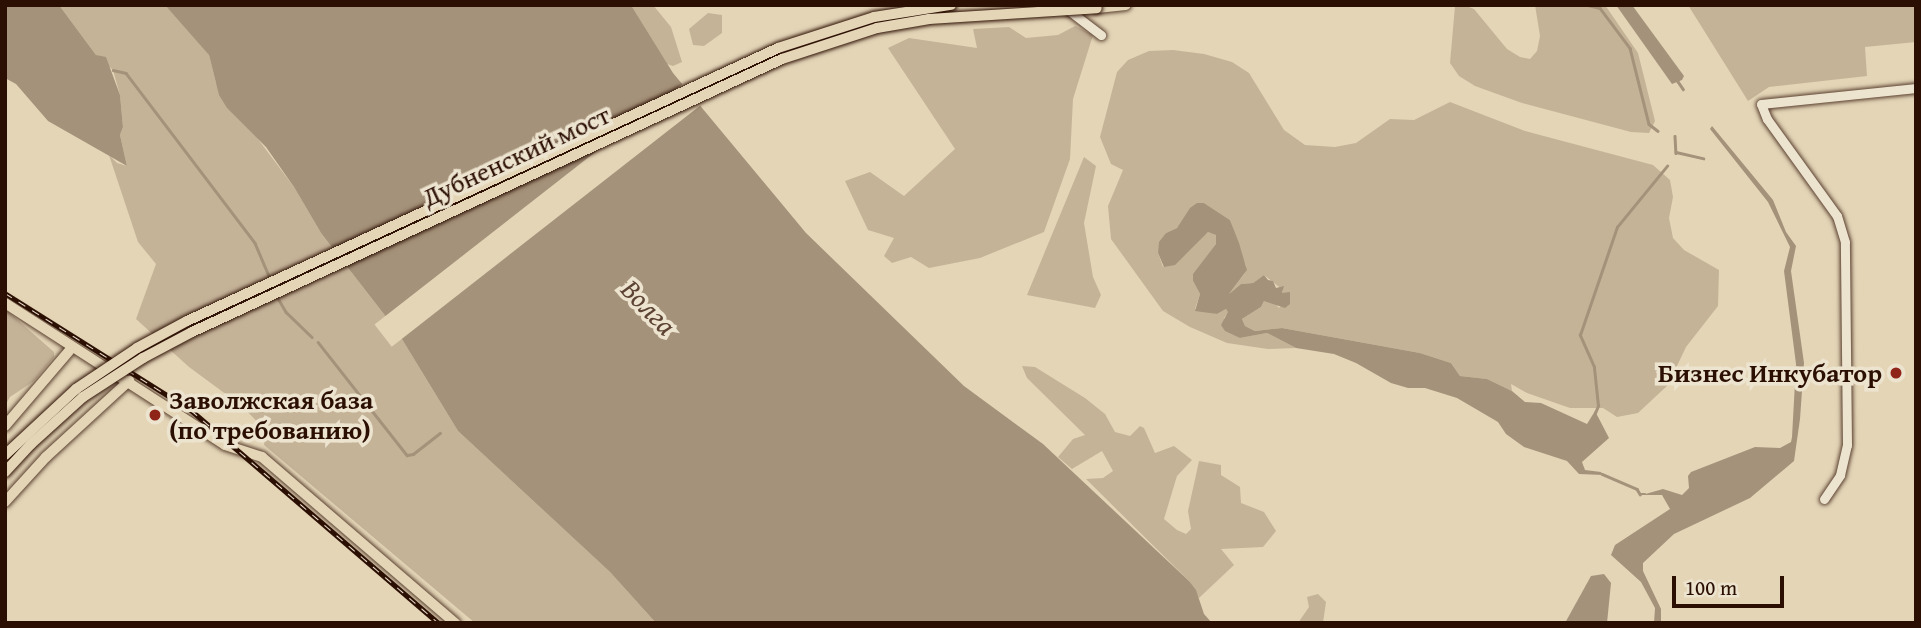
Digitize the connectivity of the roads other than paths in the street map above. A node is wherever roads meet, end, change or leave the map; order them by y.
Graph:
1 (951, 5) edge
2 (1063, 5) edge
3 (1126, 5) edge
4 (1101, 35) dead end
5 (1916, 88) edge
6 (5, 304) edge
7 (69, 351) junction
8 (86, 355) junction
9 (129, 381) junction
10 (5, 426) edge
11 (5, 455) edge
12 (5, 472) edge
13 (1824, 499) dead end
14 (5, 502) edge
15 (455, 623) edge

1 - 11 main road, Дубненский мост, bridge
2 - 4 street
3 - 12 main road, Дубненский мост, bridge
5 - 13 street
6 - 7 main road
6 - 8 main road
7 - 8 main road
7 - 10 main road
8 - 9 main road
9 - 14 main road
9 - 15 main road

